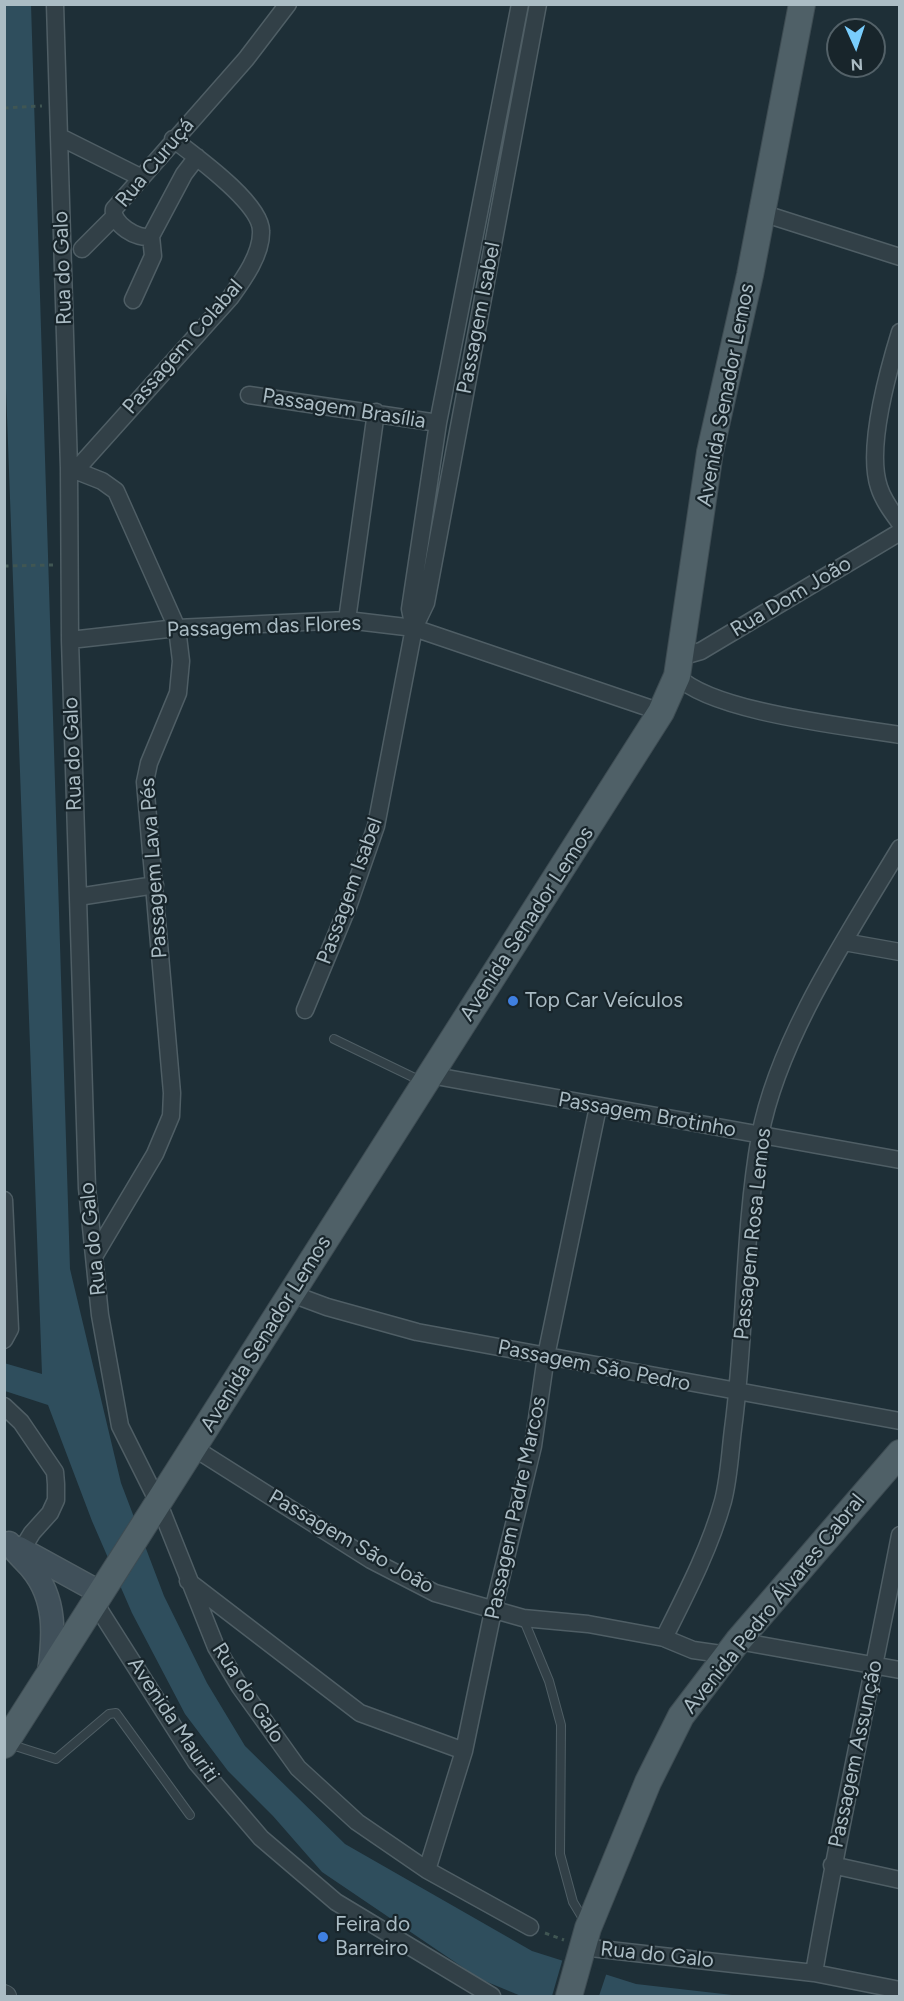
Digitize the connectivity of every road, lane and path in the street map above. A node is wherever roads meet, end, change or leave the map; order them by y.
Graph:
1 (55, 4) edge
2 (288, 4) edge
3 (520, 4) edge
4 (538, 4) edge
5 (802, 4) edge
6 (59, 105) junction
7 (4, 108) edge
8 (60, 137) junction
9 (173, 139) junction
10 (197, 157) junction
11 (140, 177) junction
12 (762, 213) junction
13 (114, 216) junction
14 (151, 236) junction
15 (82, 249) dead end
16 (900, 257) edge
17 (133, 300) dead end
18 (900, 332) edge
19 (249, 395) dead end
20 (376, 412) junction
21 (438, 423) junction
22 (72, 469) junction
23 (900, 523) edge
24 (900, 532) edge
25 (69, 565) junction
26 (4, 566) edge
27 (347, 620) junction
28 (177, 628) junction
29 (414, 628) junction
30 (70, 640) junction
31 (678, 667) junction
32 (662, 712) junction
33 (900, 735) edge
34 (900, 848) edge
35 (155, 885) junction
36 (78, 897) junction
37 (844, 942) junction
38 (900, 952) edge
39 (305, 1010) dead end
40 (334, 1039) dead end
41 (427, 1079) junction
42 (598, 1107) junction
43 (760, 1135) junction
44 (900, 1160) edge
45 (4, 1200) edge
46 (95, 1255) junction
47 (5, 1257) edge
48 (292, 1294) junction
49 (4, 1340) edge
50 (546, 1356) junction
51 (738, 1393) junction
52 (4, 1406) edge
53 (900, 1421) edge
54 (194, 1448) junction
55 (900, 1453) edge
56 (159, 1504) junction
57 (900, 1535) edge
58 (14, 1547) edge
59 (188, 1581) junction
60 (101, 1593) junction
61 (493, 1611) junction
62 (523, 1618) junction
63 (664, 1638) junction
64 (733, 1648) junction
65 (875, 1665) junction
66 (900, 1670) edge
67 (49, 1673) junction
68 (5, 1744) edge
69 (464, 1751) junction
70 (190, 1815) dead end
71 (832, 1865) junction
72 (427, 1870) junction
73 (900, 1880) edge
74 (530, 1927) joint
75 (583, 1942) junction
76 (814, 1973) junction
77 (900, 1990) edge
78 (492, 1996) edge
79 (569, 1996) edge

1 - 6 street, Rua do Galo
2 - 9 street, Rua Curuçá
3 - 21 street, Passagem Isabel
4 - 29 street, Passagem Isabel
5 - 12 main road, Avenida Senador Lemos
6 - 7 path
6 - 8 street, Rua do Galo
8 - 11 street
8 - 22 street, Rua do Galo
9 - 10 street, Passagem Colabal
9 - 11 street, Rua Curuçá
10 - 14 street, Rua Curuçá
10 - 22 street, Passagem Colabal
11 - 13 street, Rua Curuçá
12 - 16 street
12 - 31 main road, Avenida Senador Lemos
13 - 14 street, Rua Curuçá
13 - 15 street
14 - 17 street
18 - 23 street
19 - 20 street, Passagem Brasília
20 - 21 street, Passagem Brasília
20 - 27 street
21 - 29 street, Passagem Isabel
22 - 25 street, Rua do Galo
22 - 28 street, Passagem Lava Pés
24 - 31 street, Rua Dom João
25 - 26 path
25 - 30 street, Rua do Galo
27 - 28 street, Passagem das Flores
27 - 29 street, Passagem das Flores
28 - 30 street, Passagem das Flores
28 - 35 street, Passagem Lava Pés
29 - 32 street, Passagem das Flores
29 - 39 street, Passagem Isabel
30 - 36 street, Rua do Galo
31 - 32 main road, Avenida Senador Lemos
31 - 33 street
32 - 41 main road, Avenida Senador Lemos
34 - 37 street, Passagem Rosa Lemos
35 - 36 street
35 - 46 street, Passagem Lava Pés
36 - 46 street, Rua do Galo
37 - 38 street
37 - 43 street, Passagem Rosa Lemos
40 - 41 lane
41 - 42 street, Passagem Brotinho
41 - 48 main road, Avenida Senador Lemos
42 - 43 street, Passagem Brotinho
42 - 50 street, Passagem Padre Marcos
43 - 44 street, Passagem Brotinho
43 - 51 street, Passagem Rosa Lemos
45 - 47 street
46 - 56 street, Rua do Galo
47 - 49 street
48 - 50 street, Passagem São Pedro
48 - 54 main road, Avenida Senador Lemos
50 - 51 street, Passagem São Pedro
50 - 61 street, Passagem Padre Marcos
51 - 53 street, Passagem São Pedro
51 - 63 street, Passagem Rosa Lemos
52 - 58 street
54 - 56 main road, Avenida Senador Lemos
54 - 61 street, Passagem São João
55 - 64 main road, Avenida Pedro Álvares Cabral
56 - 59 street, Rua do Galo
56 - 60 main road, Avenida Senador Lemos
57 - 65 street, Passagem Assunção
58 - 60 main road
58 - 67 main road
59 - 69 street
59 - 72 street, Rua do Galo
60 - 67 main road, Avenida Senador Lemos
60 - 78 street, Avenida Mauriti
61 - 62 street, Passagem São João
61 - 69 street, Passagem Padre Marcos
62 - 63 street, Passagem São João
62 - 75 lane
63 - 64 street, Passagem São João
64 - 65 street, Passagem São João
64 - 75 main road, Avenida Pedro Álvares Cabral
65 - 66 street, Passagem São João
65 - 71 street, Passagem Assunção
67 - 68 main road, Avenida Senador Lemos
68 - 70 lane
69 - 72 street, Passagem Padre Marcos
71 - 73 street
71 - 76 street, Passagem Assunção
72 - 74 street, Rua do Galo
74 - 75 path, Rua do Galo
75 - 76 street, Rua do Galo
75 - 79 main road, Avenida Pedro Álvares Cabral
76 - 77 street, Rua do Galo

